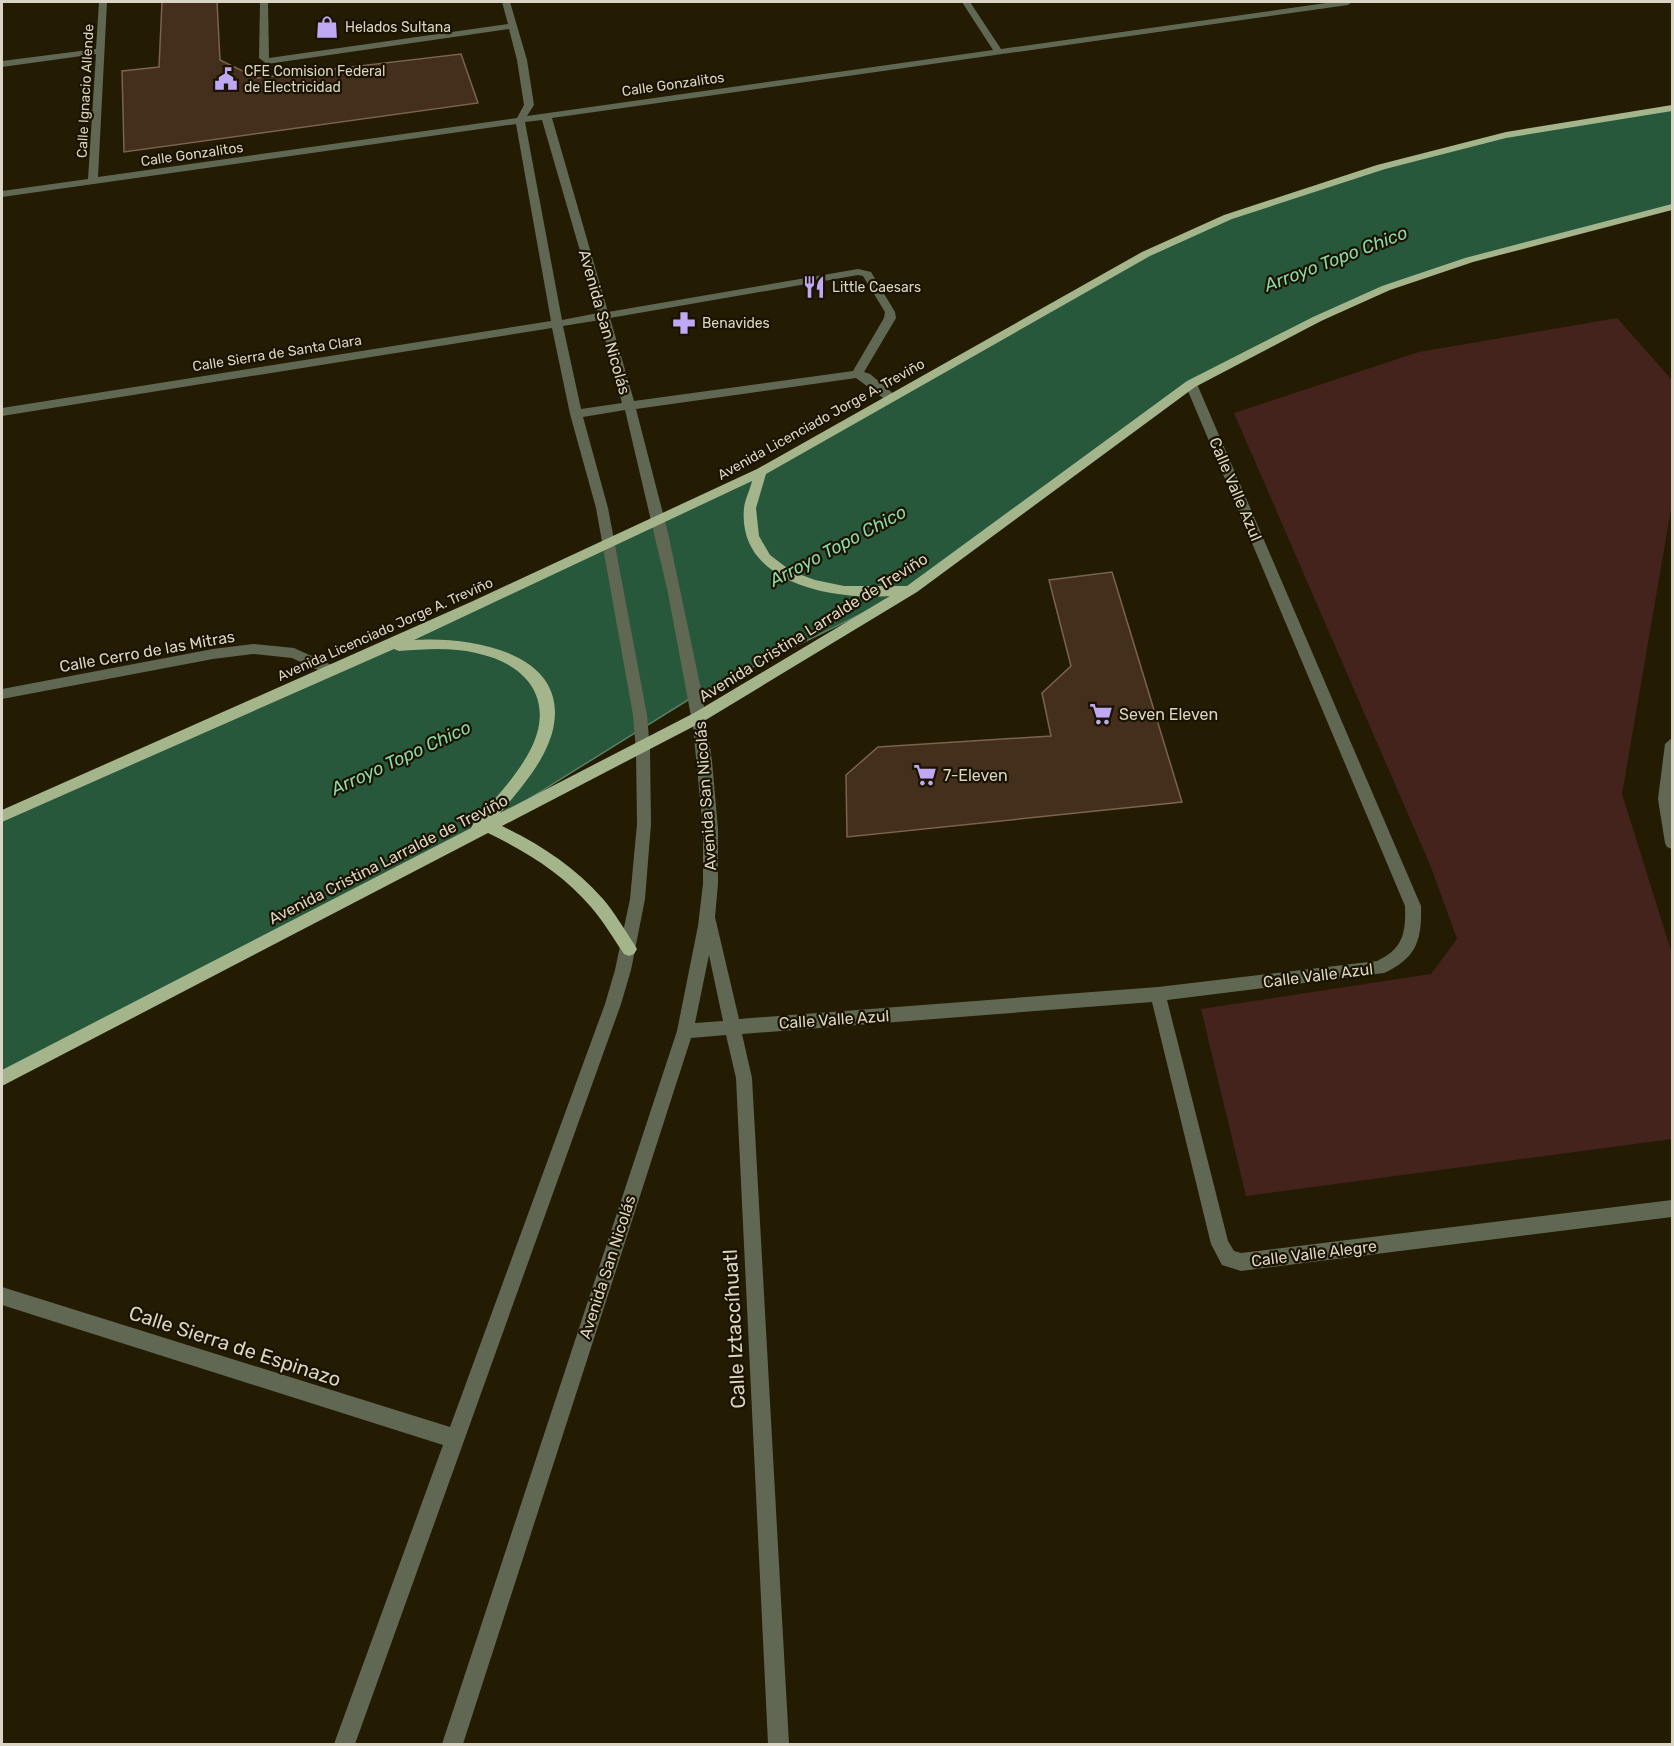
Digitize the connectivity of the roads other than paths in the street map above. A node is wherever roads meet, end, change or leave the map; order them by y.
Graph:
1 (103, 2) edge
2 (264, 2) edge
3 (506, 2) edge
4 (966, 2) edge
5 (1348, 2) edge
6 (513, 26) junction
7 (101, 51) junction
8 (998, 51) junction
9 (2, 64) edge
10 (529, 105) junction
11 (1672, 108) edge
12 (546, 116) junction
13 (520, 120) junction
14 (93, 182) junction
15 (2, 194) edge
16 (1672, 207) edge
17 (603, 315) junction
18 (557, 324) junction
19 (857, 374) junction
20 (1191, 384) junction
21 (891, 398) junction
22 (628, 405) junction
23 (2, 412) edge
24 (576, 414) junction
25 (761, 472) junction
26 (658, 520) junction
27 (610, 543) junction
28 (912, 589) junction
29 (387, 648) junction
30 (331, 670) junction
31 (2, 694) edge
32 (699, 717) junction
33 (1672, 744) edge
34 (644, 746) junction
35 (2, 816) edge
36 (481, 830) junction
37 (1672, 843) edge
38 (708, 914) junction
39 (629, 949) junction
40 (1158, 994) junction
41 (732, 1027) junction
42 (686, 1030) junction
43 (2, 1078) edge
44 (1672, 1209) edge
45 (2, 1296) edge
46 (456, 1439) junction
47 (344, 1744) edge
48 (452, 1744) edge
49 (778, 1744) edge

1 - 7 street, Calle Ignacio Allende
2 - 6 street
3 - 6 street
4 - 8 street
5 - 8 street, Calle Gonzalitos
6 - 10 street
7 - 9 street
7 - 14 street, Calle Ignacio Allende
8 - 12 street, Calle Gonzalitos
10 - 12 street
10 - 13 street
11 - 21 main road, Avenida Licenciado Jorge A. Treviño
12 - 13 street, Calle Gonzalitos
12 - 17 street, Avenida San Nicolás
13 - 14 street, Calle Gonzalitos
13 - 18 street
14 - 15 street, Calle Gonzalitos
16 - 20 main road, Avenida Cristina Larralde de Treviño
17 - 18 street, Calle Sierra de Santa Clara
17 - 19 street, Calle Sierra de Santa Clara
17 - 22 street, Avenida San Nicolás
18 - 23 street, Calle Sierra de Santa Clara
18 - 24 street
19 - 21 street
19 - 22 street
20 - 28 main road, Avenida Cristina Larralde de Treviño
20 - 40 street, Calle Valle Azul
21 - 25 main road, Avenida Licenciado Jorge A. Treviño
22 - 24 street
22 - 26 street, Avenida San Nicolás
24 - 27 street
25 - 26 main road, Avenida Licenciado Jorge A. Treviño
25 - 28 main road
26 - 27 main road, Avenida Licenciado Jorge A. Treviño
26 - 32 street, Avenida San Nicolás
27 - 29 main road, Avenida Licenciado Jorge A. Treviño
27 - 34 street
28 - 32 main road, Avenida Cristina Larralde de Treviño
29 - 30 main road, Avenida Licenciado Jorge A. Treviño
29 - 36 main road
30 - 31 street, Calle Cerro de las Mitras
30 - 35 main road, Avenida Licenciado Jorge A. Treviño
32 - 34 main road, Avenida Cristina Larralde de Treviño
32 - 38 street, Avenida San Nicolás
33 - 37 street
34 - 36 main road, Avenida Cristina Larralde de Treviño
34 - 39 street
36 - 39 main road
36 - 43 main road, Avenida Cristina Larralde de Treviño
38 - 41 street, Calle Iztaccíhuatl
38 - 42 street, Avenida San Nicolás
39 - 46 street
40 - 41 street, Calle Valle Azul
40 - 44 street, Calle Valle Alegre
41 - 42 street, Calle Valle Azul
41 - 49 street, Calle Iztaccíhuatl
42 - 48 street, Avenida San Nicolás
45 - 46 street, Calle Sierra de Espinazo
46 - 47 street

